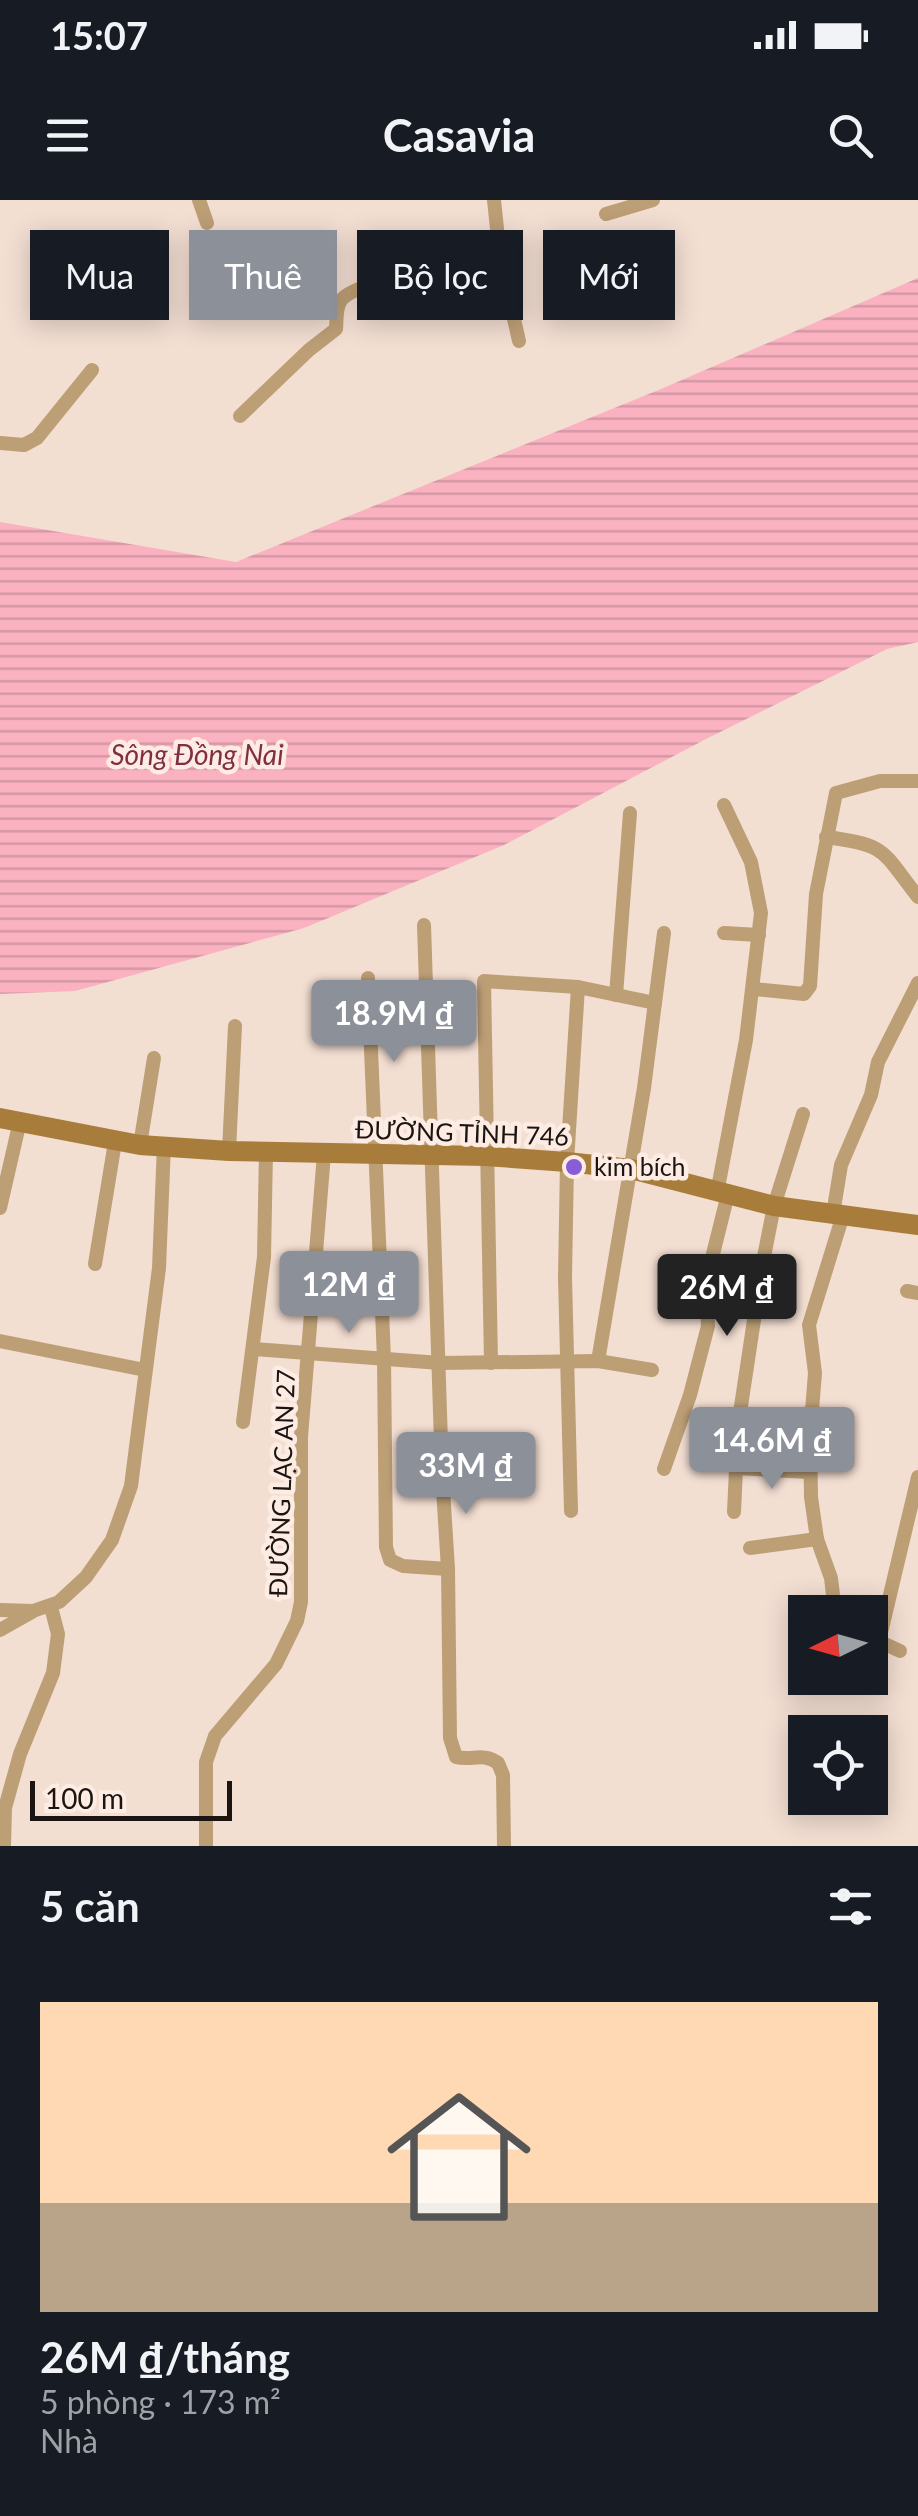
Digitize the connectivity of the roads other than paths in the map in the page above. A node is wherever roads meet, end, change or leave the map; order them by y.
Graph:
1 (199, 200) edge
2 (494, 200) edge
3 (653, 200) edge
4 (606, 214) dead end
5 (208, 222) dead end
6 (497, 230) edge
7 (357, 292) edge
8 (514, 320) edge
9 (519, 341) dead end
10 (92, 370) dead end
11 (240, 416) dead end
12 (0, 443) edge
13 (918, 781) edge
14 (724, 805) dead end
15 (630, 814) dead end
16 (826, 837) junction
17 (918, 897) edge
18 (424, 925) dead end
19 (724, 932) dead end
20 (664, 933) dead end
21 (759, 934) junction
22 (368, 978) dead end
23 (918, 983) edge
24 (578, 987) junction
25 (754, 989) junction
26 (616, 995) junction
27 (655, 1003) junction
28 (235, 1026) dead end
29 (154, 1058) dead end
30 (802, 1114) dead end
31 (10, 1119) edge
32 (115, 1142) junction
33 (140, 1145) junction
34 (164, 1145) junction
35 (229, 1151) junction
36 (266, 1151) junction
37 (374, 1153) junction
38 (324, 1154) junction
39 (430, 1156) junction
40 (486, 1156) junction
41 (566, 1162) junction
42 (631, 1169) junction
43 (722, 1194) junction
44 (774, 1206) junction
45 (0, 1208) edge
46 (838, 1214) junction
47 (918, 1225) edge
48 (95, 1264) dead end
49 (0, 1341) edge
50 (254, 1350) junction
51 (310, 1356) junction
52 (384, 1359) junction
53 (598, 1361) junction
54 (440, 1363) junction
55 (491, 1363) junction
56 (566, 1363) junction
57 (145, 1370) junction
58 (652, 1370) dead end
59 (242, 1422) dead end
60 (736, 1468) junction
61 (664, 1469) dead end
62 (809, 1472) junction
63 (918, 1477) edge
64 (571, 1511) dead end
65 (734, 1512) dead end
66 (817, 1539) junction
67 (750, 1548) dead end
68 (448, 1569) junction
69 (834, 1595) edge
70 (887, 1595) edge
71 (51, 1608) junction
72 (0, 1610) edge
73 (33, 1612) junction
74 (0, 1630) edge
75 (888, 1645) edge
76 (900, 1651) dead end
77 (4, 1846) edge
78 (206, 1846) edge
79 (504, 1846) edge

1 - 5 street
2 - 6 street
3 - 4 street
7 - 11 street
8 - 9 street
10 - 12 street
13 - 16 street
14 - 21 street
15 - 26 street
16 - 17 street
16 - 25 street
18 - 39 street
19 - 21 street
20 - 27 street
21 - 25 street
22 - 37 street
23 - 46 street
24 - 26 street
24 - 40 street
24 - 41 street
25 - 43 street
26 - 27 street
27 - 42 street
28 - 35 street
29 - 33 street
30 - 44 street
31 - 32 main road, ĐƯỜNG TỈNH 746
31 - 45 street
32 - 33 main road, ĐƯỜNG TỈNH 746
32 - 48 street
33 - 34 main road, ĐƯỜNG TỈNH 746
34 - 35 main road, ĐƯỜNG TỈNH 746
34 - 57 street
35 - 36 main road, ĐƯỜNG TỈNH 746
36 - 38 main road, ĐƯỜNG TỈNH 746
36 - 50 street
37 - 38 main road, ĐƯỜNG TỈNH 746
37 - 39 main road, ĐƯỜNG TỈNH 746
37 - 52 street
38 - 51 street, ĐƯỜNG LẠC AN 27
39 - 40 main road, ĐƯỜNG TỈNH 746
39 - 54 street
40 - 41 main road, ĐƯỜNG TỈNH 746
40 - 55 street
41 - 42 main road, ĐƯỜNG TỈNH 746
41 - 56 street
42 - 43 main road, ĐƯỜNG TỈNH 746
42 - 53 street
43 - 44 main road, ĐƯỜNG TỈNH 746
43 - 61 street
44 - 46 main road, ĐƯỜNG TỈNH 746
44 - 60 street
46 - 47 main road, ĐƯỜNG TỈNH 746
46 - 62 street
49 - 57 street
50 - 51 street
50 - 59 street
51 - 52 street
51 - 78 street, ĐƯỜNG LẠC AN 27
52 - 54 street
52 - 68 street
53 - 56 street
53 - 58 street
54 - 55 street
54 - 68 street
55 - 56 street
56 - 64 street
57 - 71 street
60 - 62 street
60 - 65 street
62 - 66 street
63 - 70 street
66 - 67 street
66 - 69 street
68 - 79 street
71 - 73 street
71 - 77 street
72 - 73 street
73 - 74 street
75 - 76 street

